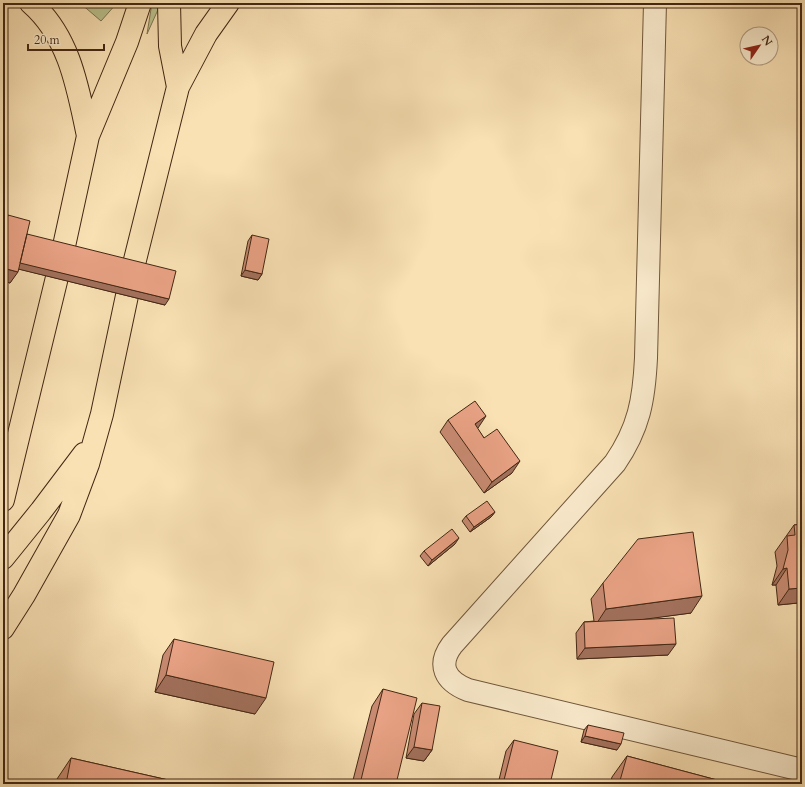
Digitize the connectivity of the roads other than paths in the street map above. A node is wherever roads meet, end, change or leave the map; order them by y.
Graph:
1 (31, 3) edge
2 (140, 3) edge
3 (169, 3) edge
4 (228, 3) edge
5 (655, 3) edge
6 (178, 87) junction
7 (88, 136) junction
8 (24, 415) junction
9 (96, 439) junction
10 (3, 459) edge
11 (3, 500) edge
12 (3, 558) edge
13 (3, 628) edge
14 (802, 770) edge

1 - 7 highway
2 - 7 highway
3 - 6 highway
4 - 6 highway
5 - 14 street
6 - 9 highway
7 - 8 highway
8 - 10 highway
8 - 11 highway
9 - 12 highway
9 - 13 highway

